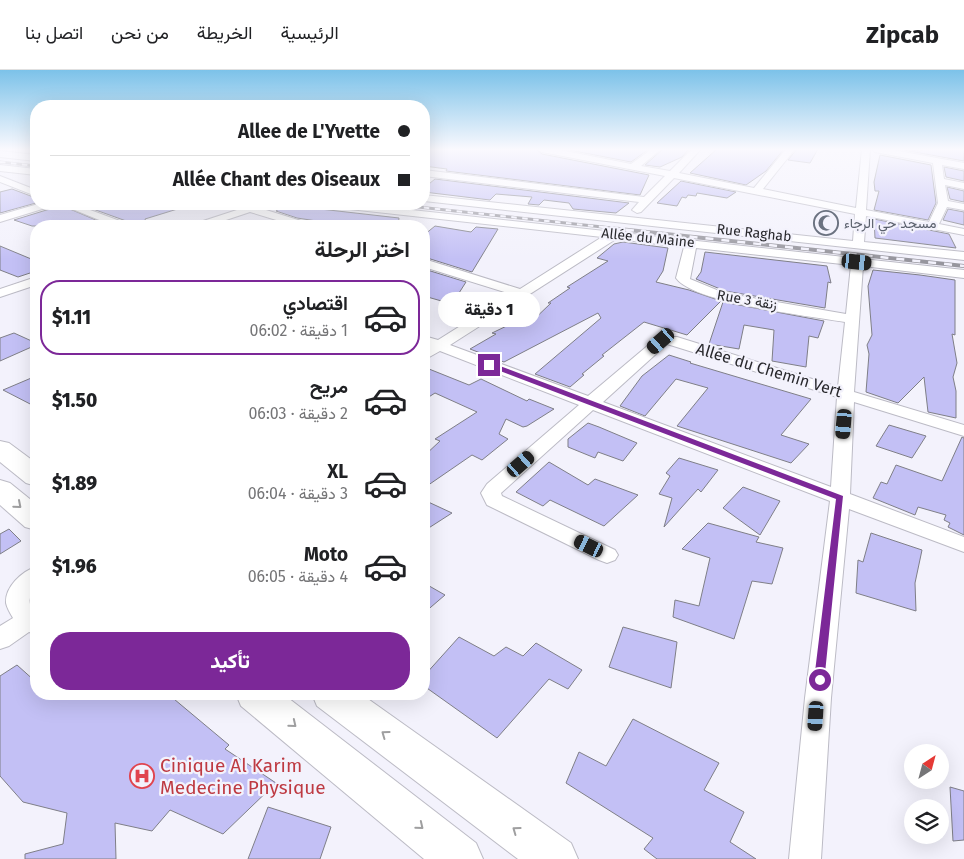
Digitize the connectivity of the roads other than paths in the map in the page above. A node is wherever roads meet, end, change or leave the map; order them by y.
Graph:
1 (529, 186) edge
2 (660, 186) edge
3 (730, 186) edge
4 (760, 186) edge
5 (862, 186) edge
6 (941, 186) edge
7 (756, 191) junction
8 (430, 199) edge
9 (646, 200) junction
10 (943, 203) junction
11 (964, 207) edge
12 (30, 210) edge
13 (81, 210) edge
14 (242, 210) edge
15 (264, 210) edge
16 (386, 210) edge
17 (860, 212) junction
18 (0, 219) edge
19 (628, 219) junction
20 (108, 220) edge
21 (214, 220) edge
22 (291, 220) edge
23 (933, 226) junction
24 (964, 232) edge
25 (614, 235) junction
26 (691, 243) junction
27 (858, 253) junction
28 (964, 256) edge
29 (430, 265) edge
30 (964, 274) edge
31 (0, 280) edge
32 (30, 283) edge
33 (16, 288) junction
34 (521, 293) junction
35 (0, 294) edge
36 (853, 319) junction
37 (430, 346) edge
38 (430, 347) edge
39 (846, 394) junction
40 (591, 403) junction
41 (964, 431) edge
42 (0, 449) edge
43 (30, 472) edge
44 (0, 489) edge
45 (840, 498) junction
46 (30, 515) edge
47 (964, 545) edge
48 (606, 555) dead end
49 (30, 579) edge
50 (30, 621) edge
51 (30, 624) edge
52 (0, 639) edge
53 (262, 700) edge
54 (339, 700) edge
55 (454, 858) edge
56 (555, 859) edge
57 (805, 859) edge

1 - 9 street
2 - 9 street
3 - 7 street
4 - 7 street
5 - 17 street
6 - 10 street
7 - 17 street
8 - 19 street, Rue Raghab
9 - 19 street
10 - 11 street
10 - 23 street
12 - 18 street
13 - 20 street
14 - 21 street
15 - 22 street
16 - 25 street, Allée du Maine
17 - 23 street
17 - 27 street
19 - 27 street, Rue Raghab
23 - 24 street
25 - 26 street, Allée du Maine
25 - 34 street
26 - 27 street, Allée du Maine
26 - 36 street, Rue 3 زنقة
27 - 28 street, Rue Raghab
27 - 30 street, Allée du Maine
27 - 36 street
29 - 34 street
31 - 33 street
32 - 33 street
33 - 35 street
34 - 37 street
36 - 39 street
38 - 40 street
39 - 40 street, Allée du Chemin Vert
39 - 41 street, Allée du Chemin Vert
39 - 45 street
40 - 45 street
40 - 48 street, Allée du Chemin Vert
42 - 43 main road
44 -> 46 main road
45 - 47 street
45 - 57 street
49 - 50 street
51 - 52 street
53 -> 55 main road
56 -> 54 main road

